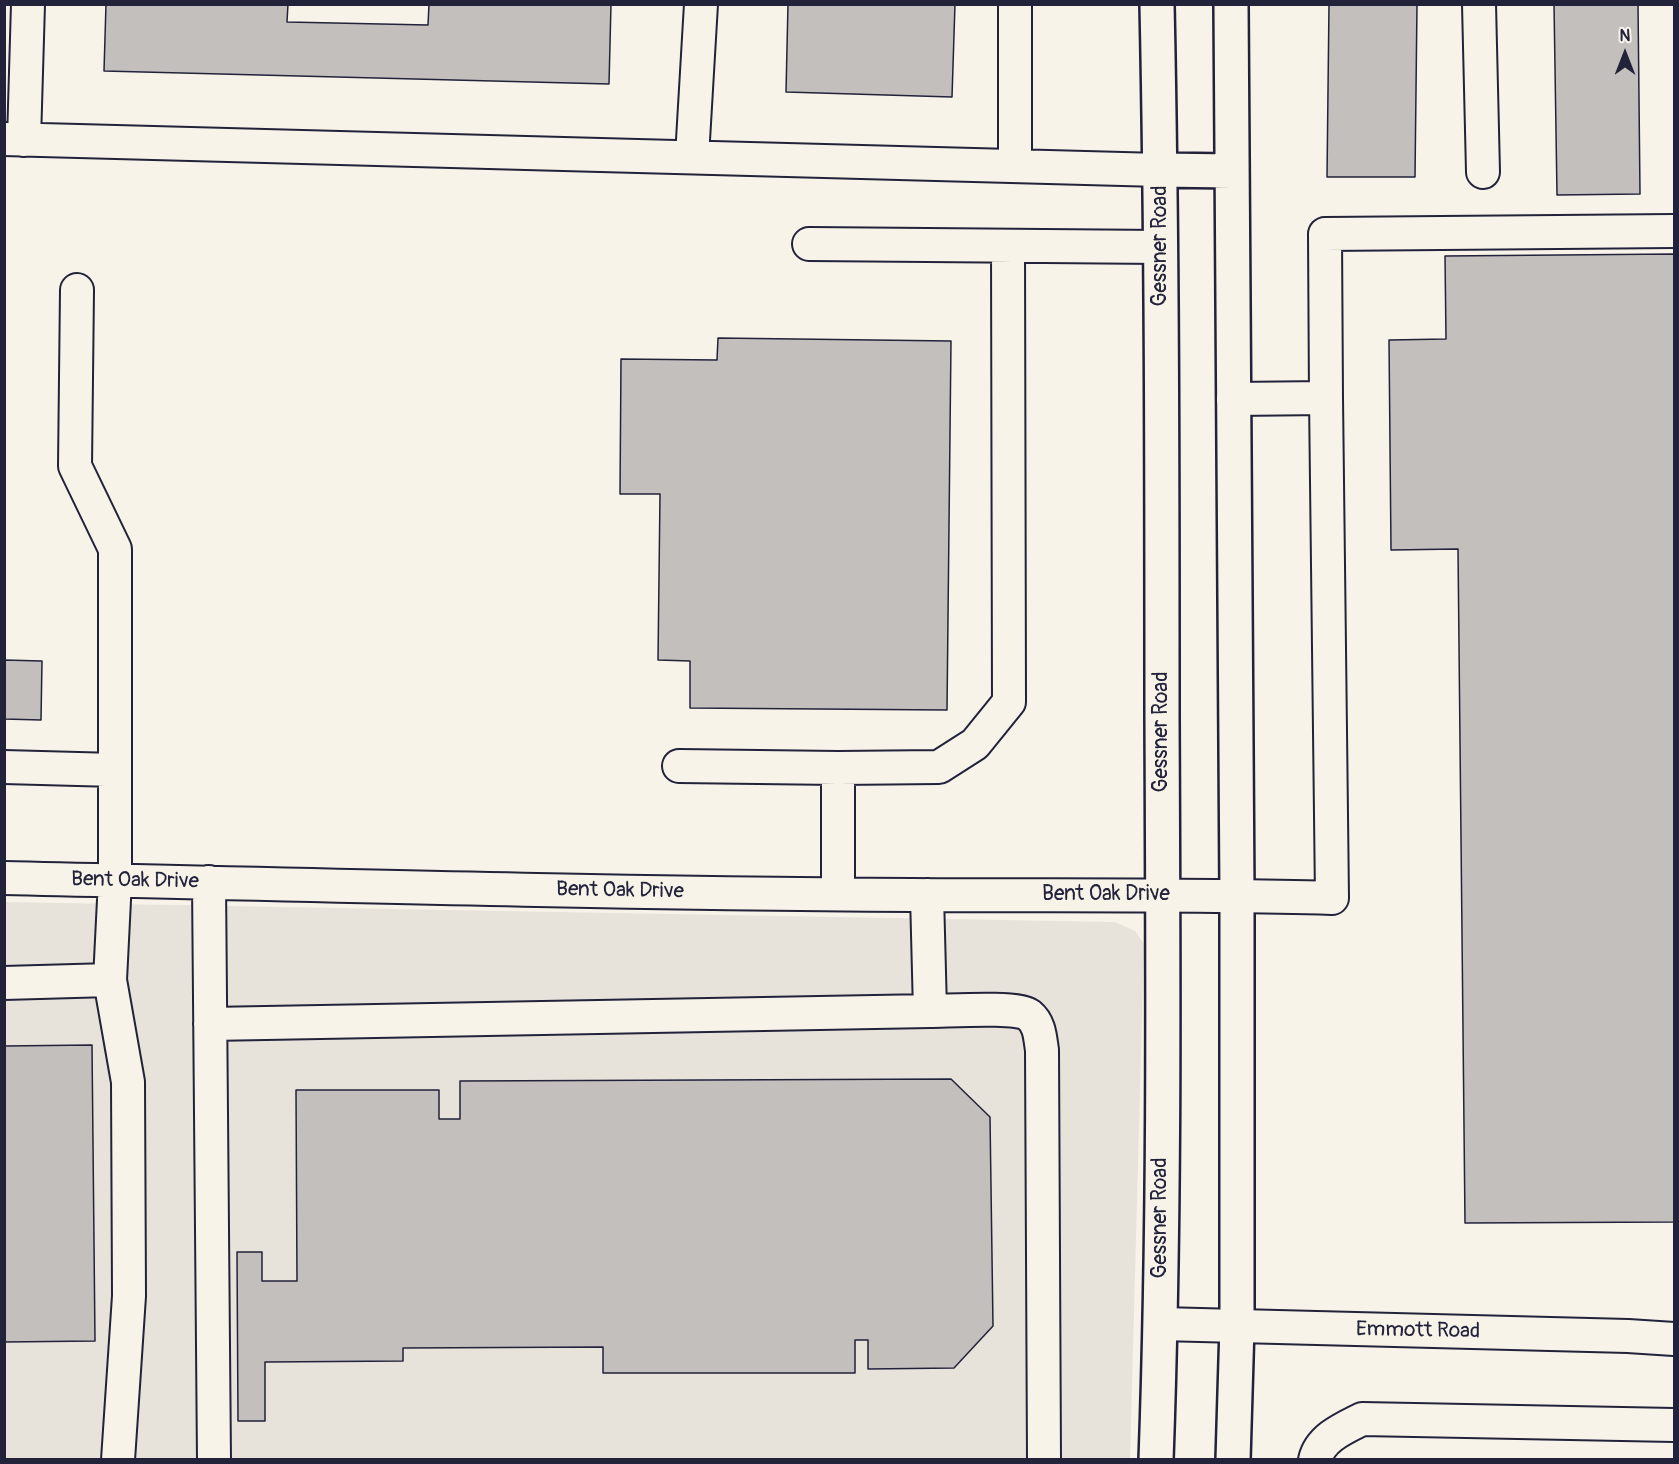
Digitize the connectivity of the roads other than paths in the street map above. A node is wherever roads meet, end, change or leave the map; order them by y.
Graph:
1 (28, 4) edge
2 (701, 4) edge
3 (1015, 4) edge
4 (1157, 4) edge
5 (1231, 4) edge
6 (1479, 4) edge
7 (14, 139) edge
8 (692, 157) junction
9 (1015, 166) junction
10 (1160, 170) junction
11 (1232, 171) junction
12 (1483, 172) dead end
13 (1674, 231) edge
14 (809, 244) dead end
15 (1008, 246) junction
16 (1161, 248) junction
17 (77, 290) dead end
18 (1326, 398) junction
19 (1233, 399) junction
20 (680, 766) dead end
21 (4, 767) edge
22 (838, 768) junction
23 (115, 770) junction
24 (4, 878) edge
25 (115, 880) junction
26 (209, 882) junction
27 (838, 894) junction
28 (1163, 894) junction
29 (927, 895) junction
30 (1237, 896) junction
31 (110, 980) junction
32 (4, 983) edge
33 (930, 1011) junction
34 (210, 1024) junction
35 (1161, 1324) junction
36 (1237, 1326) junction
37 (1674, 1339) edge
38 (1674, 1425) edge
39 (118, 1460) edge
40 (214, 1460) edge
41 (1044, 1460) edge
42 (1156, 1460) edge
43 (1233, 1460) edge
44 (1315, 1460) edge

1 - 7 street
2 - 8 street
3 - 9 street
4 - 10 main road, Gessner Road
5 - 11 main road
6 - 12 street
7 - 8 street
8 - 9 street
9 - 10 street
10 - 11 main road
10 - 16 main road, Gessner Road
11 - 19 main road
13 - 18 street
14 - 15 street
15 - 16 street
15 - 22 street
16 - 28 main road, Gessner Road
17 - 23 street
18 - 19 street
18 - 30 street, Bent Oak Drive
19 - 30 main road
20 - 22 street
21 - 23 street
22 - 27 street
23 - 25 street
24 - 25 street, Bent Oak Drive
25 - 26 street, Bent Oak Drive
25 - 31 street
26 - 27 street, Bent Oak Drive
26 - 34 street
27 - 29 street, Bent Oak Drive
28 - 29 street, Bent Oak Drive
28 - 30 street, Bent Oak Drive
28 - 35 main road, Gessner Road
29 - 33 street
30 - 36 main road
31 - 32 street
31 - 39 street
33 - 34 street
33 - 41 street
34 - 40 street
35 - 36 street, Emmott Road
35 - 42 main road, Gessner Road
36 - 37 street, Emmott Road
36 - 43 main road
38 - 44 street

